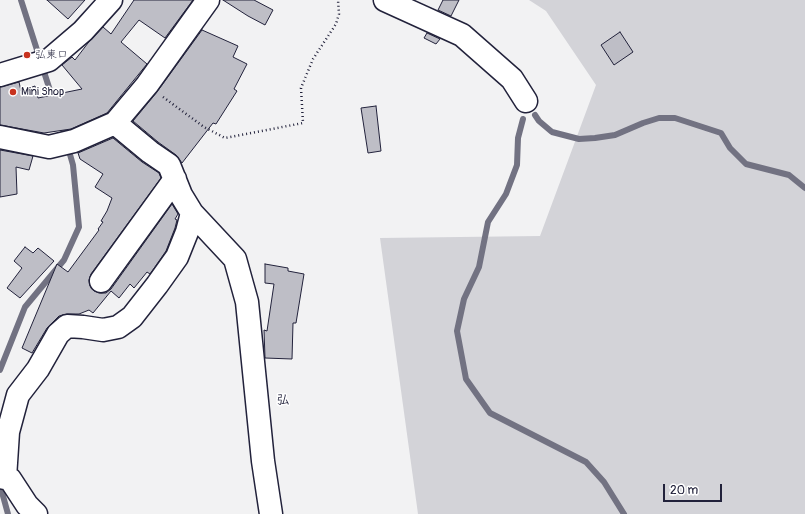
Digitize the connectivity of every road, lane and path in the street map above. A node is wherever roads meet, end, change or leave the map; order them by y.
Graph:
1 (111, 0) edge
2 (208, 0) edge
3 (338, 0) edge
4 (385, 0) edge
5 (0, 75) edge
6 (147, 85) junction
7 (526, 101) dead end
8 (115, 123) junction
9 (0, 138) edge
10 (175, 179) junction
11 (192, 213) junction
12 (102, 281) dead end
13 (2, 478) edge
14 (36, 514) edge
15 (271, 514) edge

1 - 5 street
2 - 6 street
3 - 6 path
4 - 7 street
6 - 8 street
8 - 9 street
8 - 10 street
10 - 11 street
10 - 12 street
11 - 13 street
11 - 15 street
13 - 14 street

